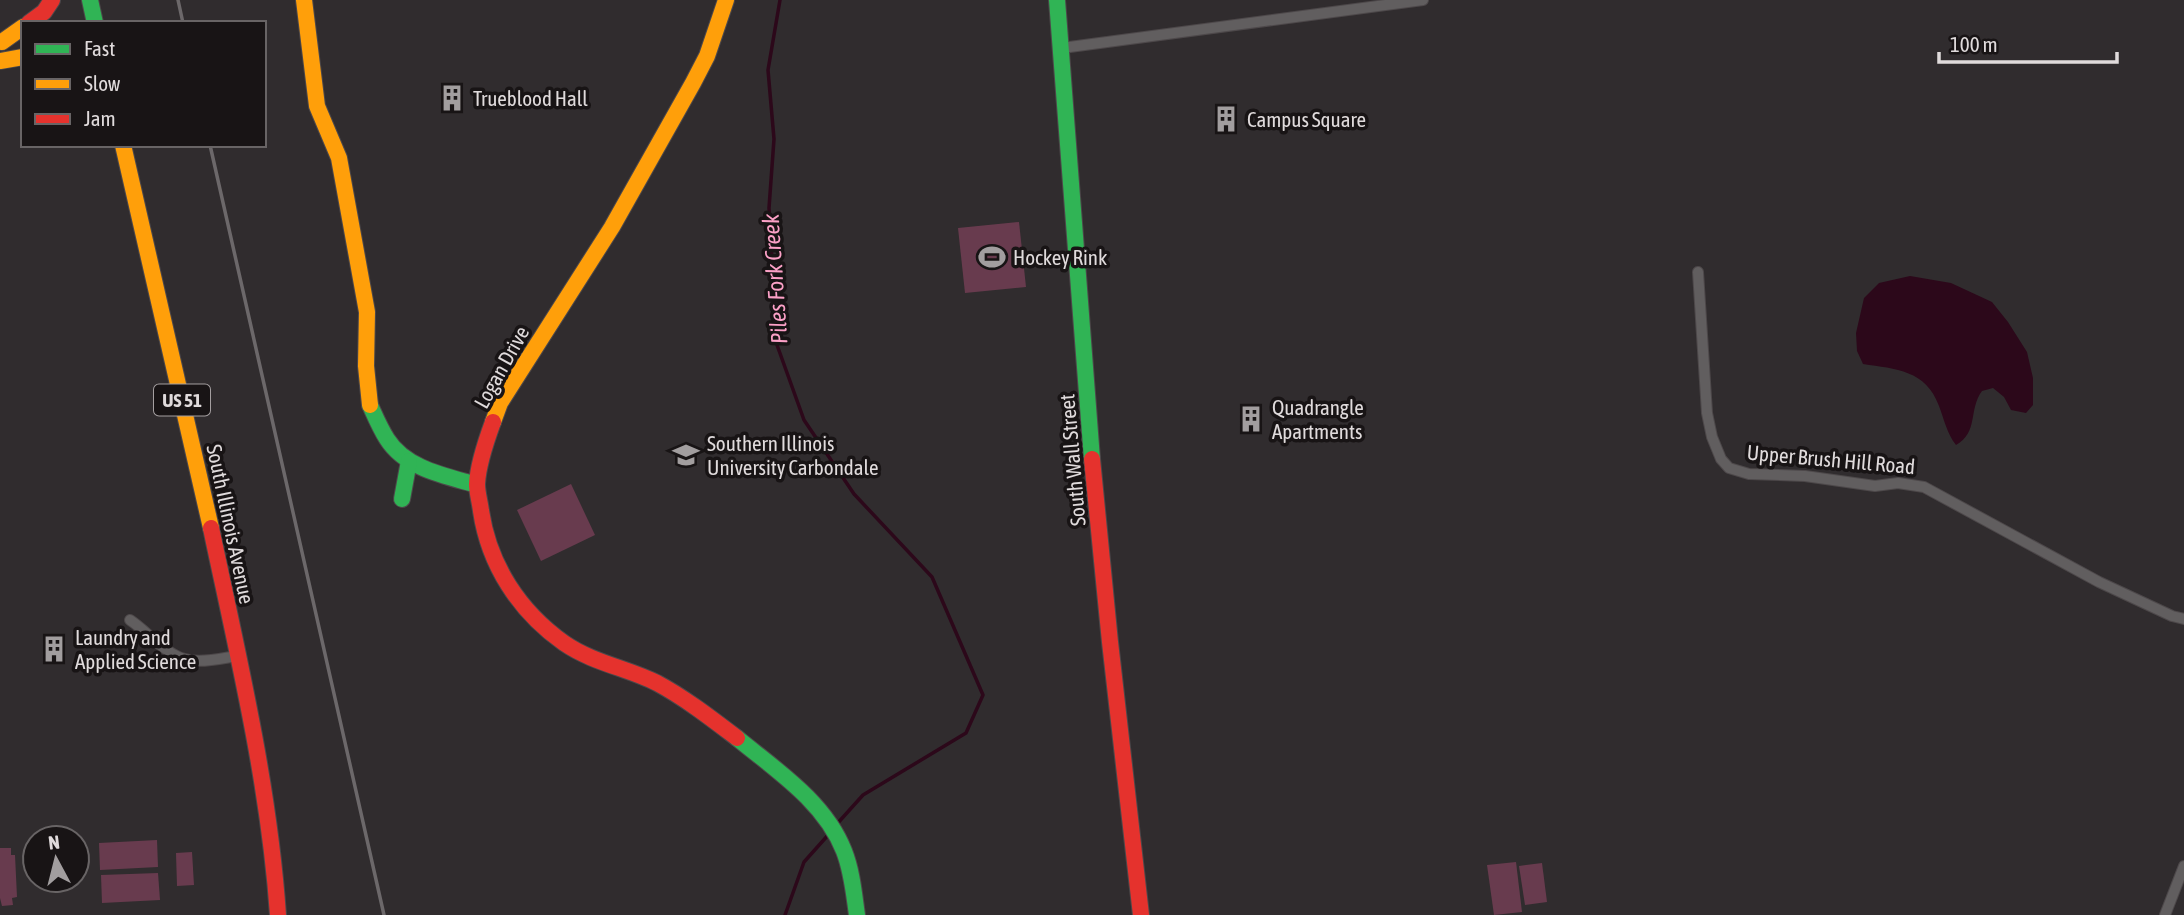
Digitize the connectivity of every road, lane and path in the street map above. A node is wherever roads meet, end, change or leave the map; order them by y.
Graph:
1 (52, 0) edge
2 (90, 0) edge
3 (304, 0) edge
4 (726, 0) edge
5 (1057, 0) edge
6 (1423, 0) edge
7 (32, 21) edge
8 (95, 21) edge
9 (21, 28) edge
10 (21, 38) edge
11 (1, 42) edge
12 (1062, 48) junction
13 (21, 57) edge
14 (0, 61) edge
15 (123, 147) edge
16 (1698, 272) dead end
17 (409, 461) junction
18 (477, 485) junction
19 (402, 499) dead end
20 (2184, 619) edge
21 (130, 620) dead end
22 (237, 656) junction
23 (2184, 866) edge
24 (278, 915) edge
25 (857, 915) edge
26 (1141, 915) edge
27 (2165, 915) edge

1 - 7 main road
2 - 8 main road
3 - 17 main road
4 - 18 main road, Logan Drive
5 - 12 main road, South Wall Street
6 - 12 street
9 - 11 main road
10 - 11 main road
12 - 26 main road, South Wall Street
13 - 14 main road
15 - 22 main road, South Illinois Avenue / US 51
16 - 20 street, Upper Brush Hill Road
17 - 18 main road
17 - 19 main road
18 - 25 main road, Logan Drive
21 - 22 street
22 - 24 main road, South Illinois Avenue / US 51
23 - 27 street

